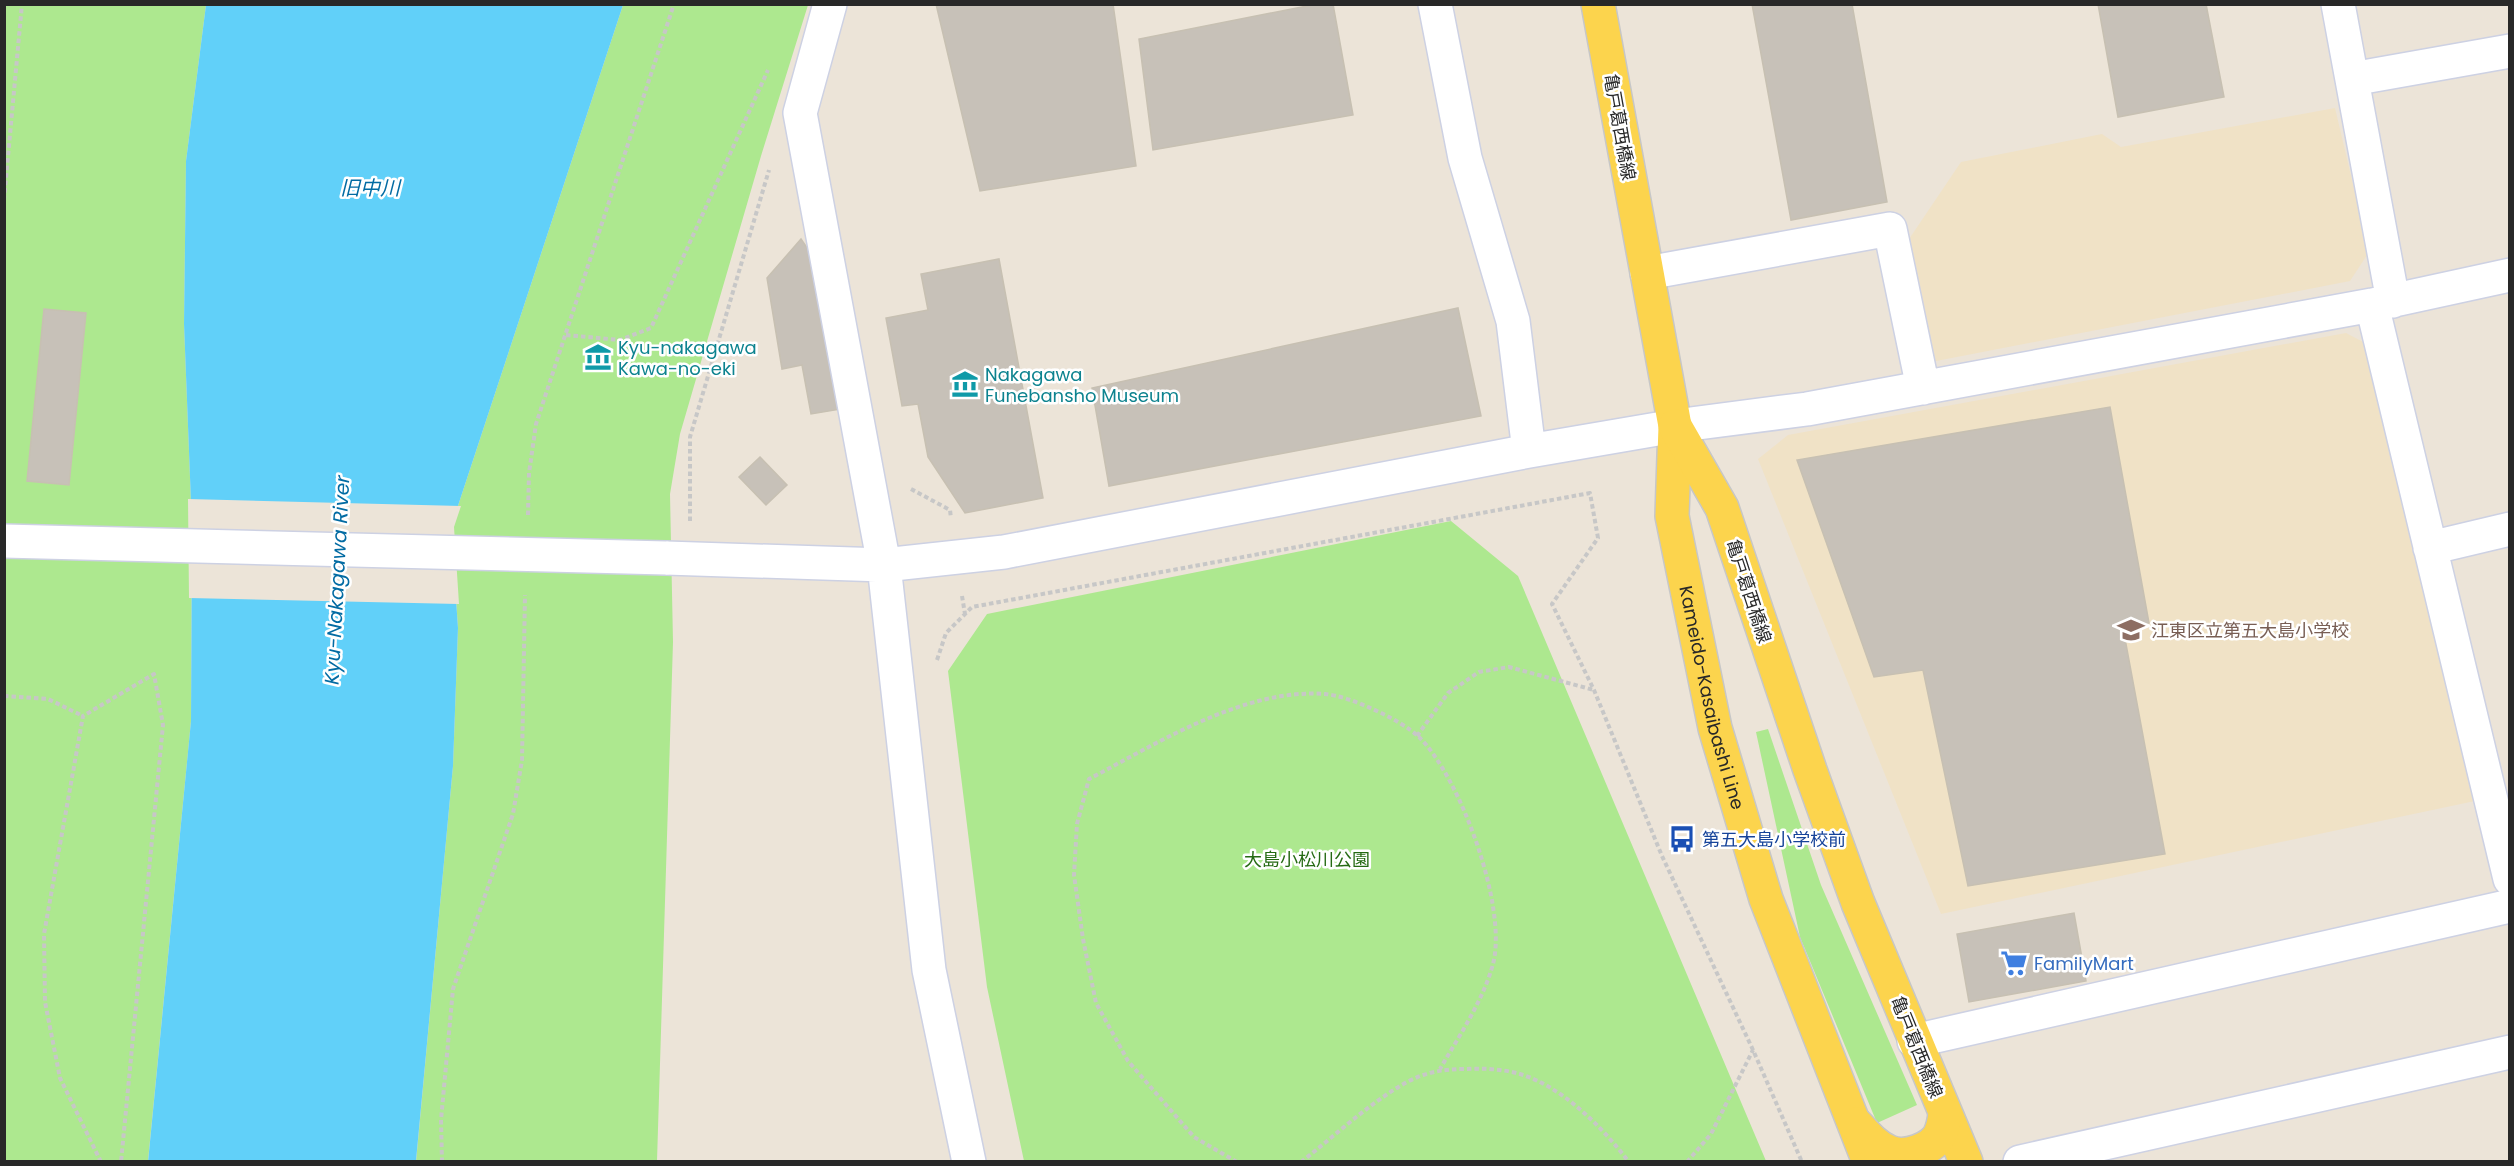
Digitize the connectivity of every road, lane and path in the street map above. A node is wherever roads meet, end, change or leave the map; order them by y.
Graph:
1 (22, 4) edge
2 (674, 4) edge
3 (830, 4) edge
4 (1435, 4) edge
5 (1598, 4) edge
6 (2338, 4) edge
7 (2510, 51) edge
8 (773, 59) dead end
9 (2352, 80) junction
10 (800, 113) junction
11 (4, 200) edge
12 (1647, 273) junction
13 (2510, 275) edge
14 (2382, 303) junction
15 (566, 335) junction
16 (1923, 388) junction
17 (1675, 426) junction
18 (1529, 451) junction
19 (528, 520) dead end
20 (2510, 529) edge
21 (4, 541) edge
22 (2430, 548) junction
23 (678, 558) junction
24 (884, 565) junction
25 (526, 590) dead end
26 (935, 664) dead end
27 (1594, 690) junction
28 (4, 696) edge
29 (83, 716) junction
30 (1417, 736) junction
31 (2510, 879) edge
32 (2510, 906) edge
33 (1914, 1041) junction
34 (1753, 1050) junction
35 (2510, 1052) edge
36 (1440, 1069) junction
37 (1946, 1115) junction
38 (1851, 1119) junction
39 (101, 1161) edge
40 (121, 1161) edge
41 (442, 1161) edge
42 (969, 1161) edge
43 (1237, 1161) edge
44 (1301, 1161) edge
45 (1629, 1161) edge
46 (1687, 1161) edge
47 (1802, 1161) edge
48 (1869, 1161) edge
49 (1966, 1161) edge
50 (2020, 1161) edge

1 - 11 path
2 - 15 path
3 - 10 street
4 - 18 street
5 - 12 main road, 亀戸葛西橋線
6 - 9 street
7 - 9 street
8 - 15 path
9 - 14 street
10 - 23 path
10 - 24 street
12 - 16 street
12 - 17 main road, 亀戸葛西橋線
13 - 14 street
14 - 16 street
14 - 22 street
15 - 19 path
16 - 17 street
17 - 18 street
17 - 33 main road, 亀戸葛西橋線
17 - 38 main road, Kameido-Kasaibashi Line
18 - 24 street
20 - 22 street
21 - 23 street, bridge
22 - 31 street
23 - 24 street
24 - 42 street
25 - 41 path
26 - 27 path
27 - 30 path
27 - 34 path
28 - 29 path
29 - 39 path
29 - 40 path
30 - 36 path
30 - 43 path
32 - 33 street
33 - 37 main road, 亀戸葛西橋線
34 - 46 path
34 - 47 path
35 - 50 street
36 - 44 path
36 - 45 path
37 - 38 main road
37 - 49 main road, 亀戸葛西橋線
38 - 48 main road, Kameido-Kasaibashi Line

